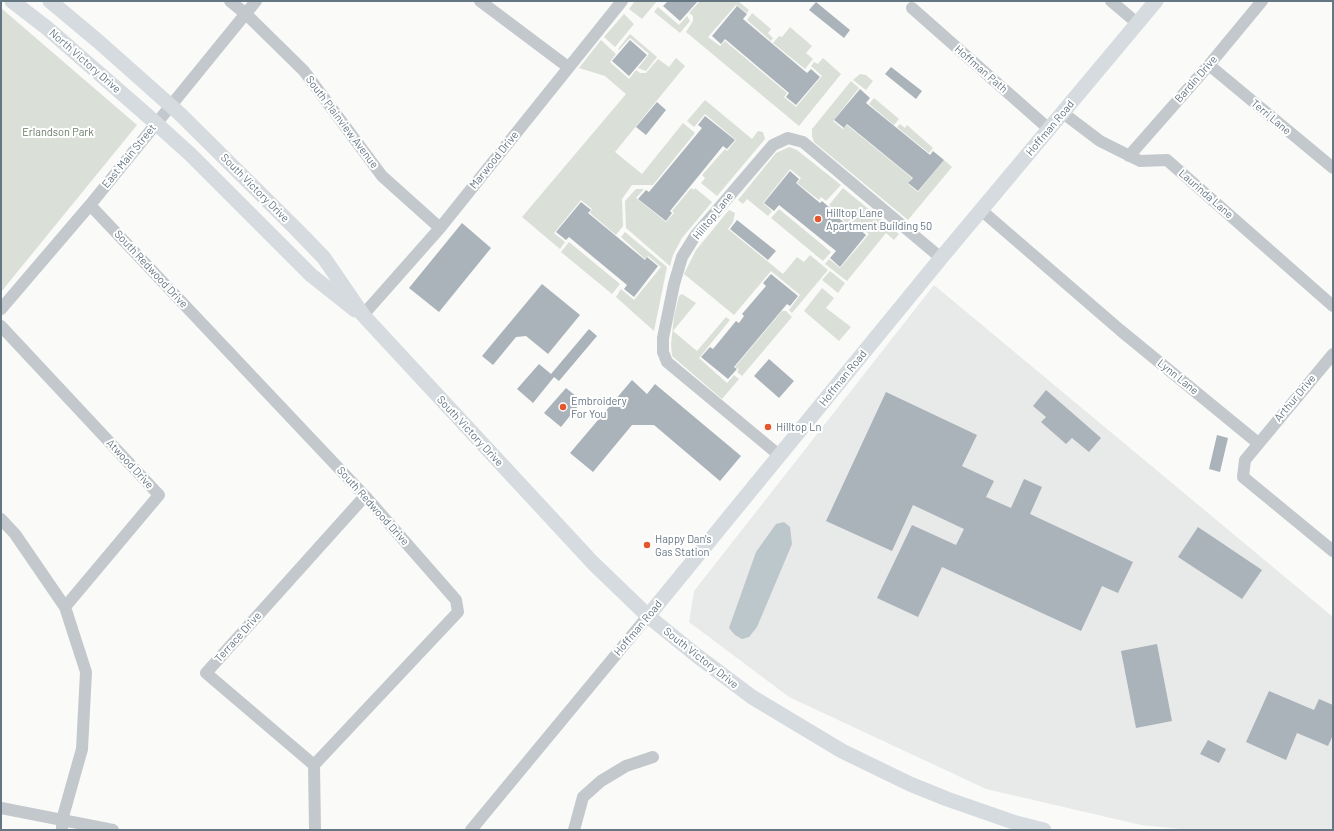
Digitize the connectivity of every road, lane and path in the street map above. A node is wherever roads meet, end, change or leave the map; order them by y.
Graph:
1 (12, 1) edge
2 (50, 1) edge
3 (230, 1) edge
4 (256, 1) edge
5 (480, 1) edge
6 (622, 1) edge
7 (1112, 1) edge
8 (1156, 1) edge
9 (1262, 1) edge
10 (912, 8) dead end
11 (246, 14) junction
12 (1138, 23) junction
13 (1209, 65) junction
14 (568, 68) junction
15 (171, 106) junction
16 (1063, 113) junction
17 (156, 123) junction
18 (1049, 129) junction
19 (1129, 156) junction
20 (1333, 168) edge
21 (90, 205) junction
22 (981, 210) junction
23 (440, 228) junction
24 (941, 258) junction
25 (1333, 306) edge
26 (1, 309) edge
27 (363, 315) junction
28 (1, 326) edge
29 (1333, 354) edge
30 (1258, 443) junction
31 (779, 455) junction
32 (365, 496) junction
33 (1, 519) edge
34 (1333, 551) edge
35 (65, 607) junction
36 (648, 616) junction
37 (653, 757) dead end
38 (314, 765) junction
39 (1, 808) edge
40 (62, 825) edge
41 (112, 830) edge
42 (315, 830) edge
43 (471, 830) edge
44 (574, 830) edge
45 (1044, 830) edge

1 - 17 main road, North Victory Drive
2 - 15 main road
3 - 11 street, South Plainview Avenue
4 - 11 street, East Main Street
5 - 14 street
6 - 14 street, Marwood Drive
7 - 12 street
8 - 12 main road, Hoffman Road
9 - 13 street, Bardin Drive
10 - 18 street, Hoffman Path
11 - 15 street, East Main Street
11 - 23 street, South Plainview Avenue
12 - 16 main road, Hoffman Road
13 - 19 street, Bardin Drive
13 - 20 street, Terri Lane
14 - 23 street, Marwood Drive
15 - 17 street, East Main Street
15 - 27 main road, South Victory Drive
16 - 18 main road, Hoffman Road
16 - 19 street, Laurinda Lane
17 - 21 street, East Main Street
17 - 27 main road, South Victory Drive
18 - 22 main road, Hoffman Road
19 - 25 street, Laurinda Lane
21 - 26 street, East Main Street
21 - 32 street, South Redwood Drive
22 - 24 main road, Hoffman Road
22 - 30 street, Lynn Lane
23 - 27 street, Marwood Drive
24 - 31 main road, Hoffman Road
24 - 31 street, Hilltop Lane
27 - 36 main road, South Victory Drive
28 - 35 street, Atwood Drive
29 - 30 street, Arthur Drive
30 - 34 street
31 - 36 main road, Hoffman Road
32 - 38 street, South Redwood Drive
32 - 38 street, Terrace Drive
33 - 35 street
35 - 40 street
36 - 43 street, Hoffman Road
36 - 45 main road, South Victory Drive
37 - 44 street
38 - 42 street
39 - 40 street
40 - 41 street

